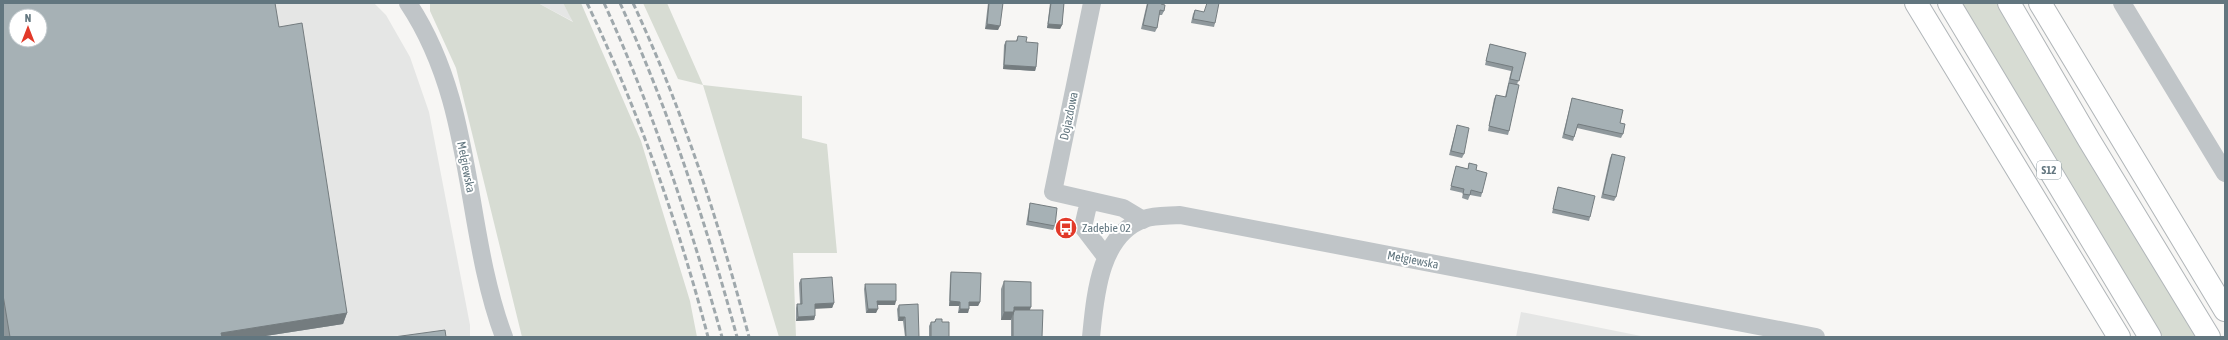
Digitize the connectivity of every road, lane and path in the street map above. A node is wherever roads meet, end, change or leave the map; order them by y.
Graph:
1 (408, 3) edge
2 (1092, 3) edge
3 (1916, 3) edge
4 (1949, 3) edge
5 (2009, 3) edge
6 (2040, 3) edge
7 (2122, 3) edge
8 (2225, 173) edge
9 (1089, 201) junction
10 (1143, 220) junction
11 (2067, 253) junction
12 (1106, 257) junction
13 (2225, 310) edge
14 (504, 337) edge
15 (1091, 337) edge
16 (1816, 337) edge
17 (2108, 337) edge
18 (2119, 337) edge
19 (2150, 337) edge
20 (2209, 337) edge

1 - 14 street, Mełgiewska
2 - 9 street, Dojazdowa
3 - 11 highway
4 - 19 highway, S12
5 - 20 highway
6 - 13 highway
7 - 8 street
9 - 10 street
9 - 12 street
10 - 12 street, Mełgiewska
10 - 16 street, Mełgiewska
11 - 17 highway
11 - 18 highway
12 - 15 street, Mełgiewska

